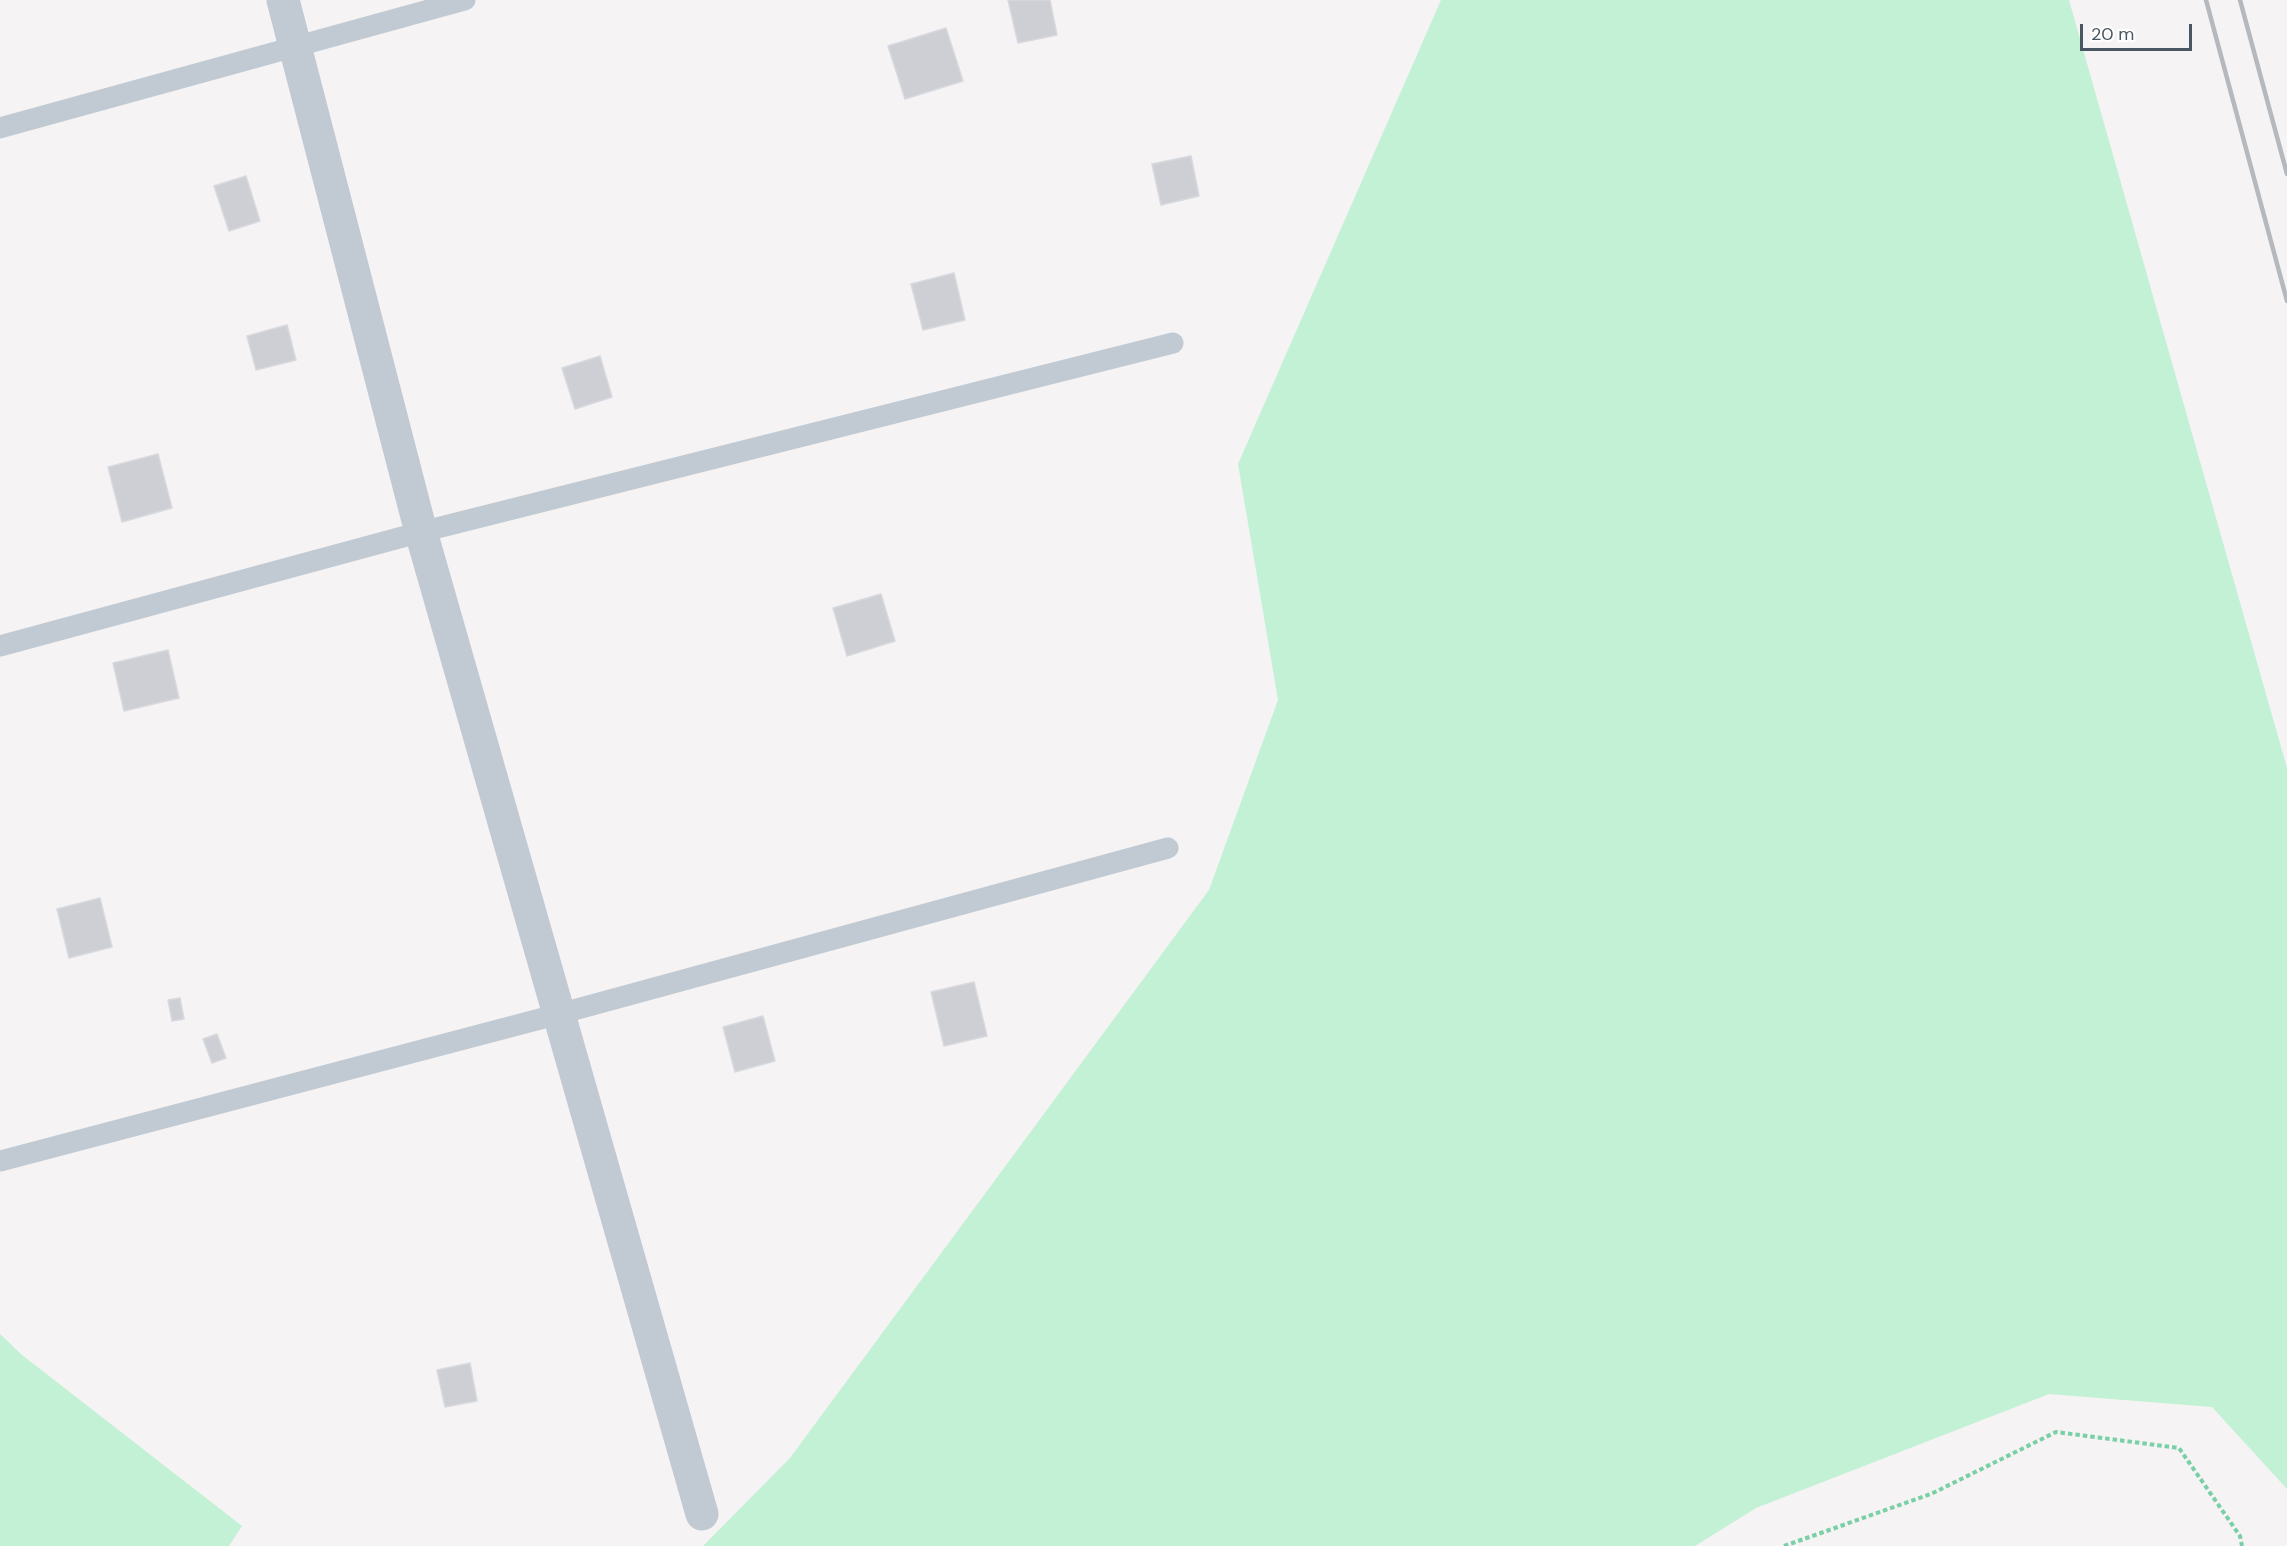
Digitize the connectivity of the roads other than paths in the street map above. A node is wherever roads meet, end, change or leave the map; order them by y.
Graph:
1 (283, 0) edge
2 (465, 0) edge
3 (295, 45) junction
4 (0, 128) edge
5 (1173, 343) dead end
6 (421, 532) junction
7 (0, 646) edge
8 (1168, 848) dead end
9 (559, 1014) junction
10 (0, 1161) edge
11 (702, 1514) dead end

1 - 3 street
2 - 3 lane
3 - 4 lane
3 - 6 street
5 - 6 lane
6 - 7 lane
6 - 9 street
8 - 9 lane
9 - 10 lane
9 - 11 street

